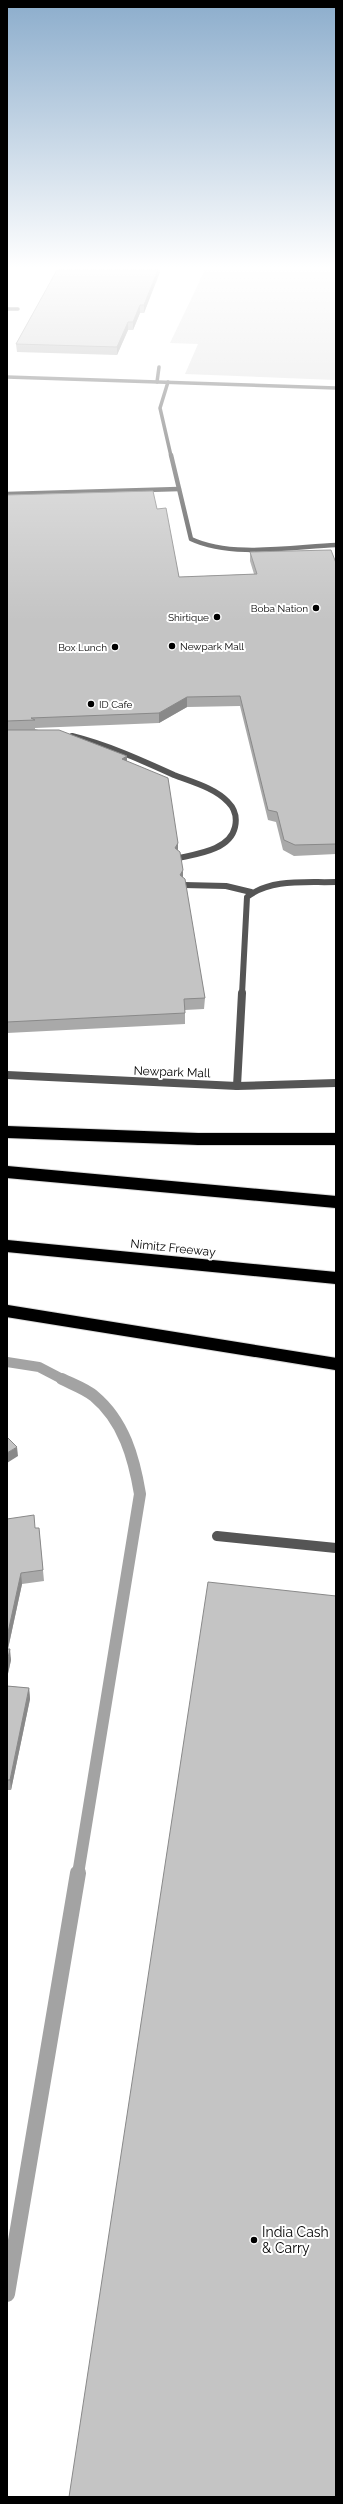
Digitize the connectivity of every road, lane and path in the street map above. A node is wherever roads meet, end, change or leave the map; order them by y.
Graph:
1 (167, 387) edge
2 (304, 387) edge
3 (336, 388) edge
4 (179, 489) junction
5 (7, 494) edge
6 (336, 545) edge
7 (63, 735) edge
8 (179, 858) edge
9 (336, 882) edge
10 (184, 885) edge
11 (251, 892) junction
12 (7, 1075) edge
13 (336, 1083) edge
14 (237, 1086) junction
15 (7, 1132) edge
16 (336, 1138) edge
17 (7, 1172) edge
18 (336, 1202) edge
19 (7, 1246) edge
20 (336, 1278) edge
21 (7, 1311) edge
22 (336, 1364) edge
23 (217, 1536) dead end
24 (336, 1548) edge

1 - 4 street
2 - 3 street
4 - 5 street
4 - 6 street
7 - 8 street
9 - 11 street
10 - 11 street
11 - 14 street
12 - 14 street, Newpark Mall
13 - 14 street, Newpark Mall
15 - 16 highway
17 - 18 highway
19 - 20 highway, Nimitz Freeway
21 - 22 highway
23 - 24 street

